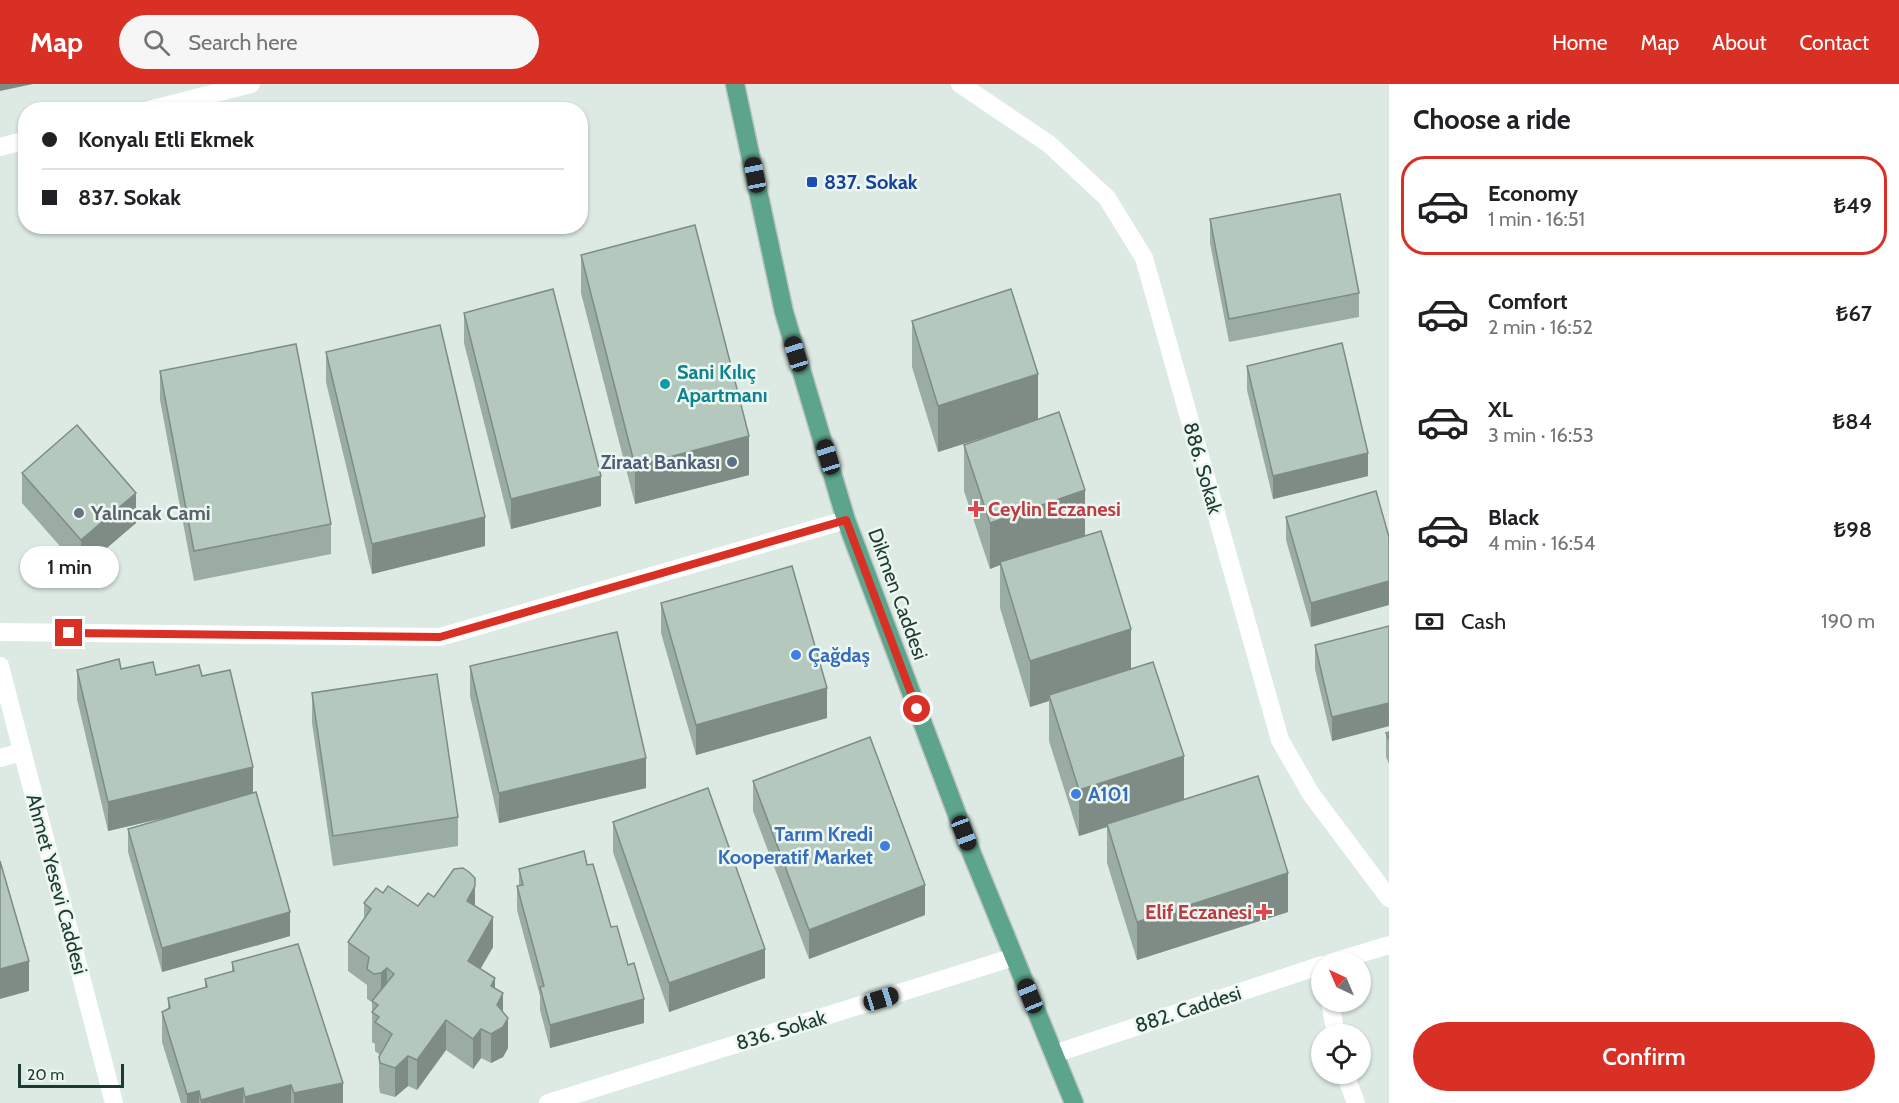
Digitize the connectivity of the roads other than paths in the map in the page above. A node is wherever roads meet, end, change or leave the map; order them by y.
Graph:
1 (251, 84) edge
2 (735, 84) edge
3 (960, 84) edge
4 (180, 102) edge
5 (18, 142) edge
6 (0, 147) edge
7 (846, 520) junction
8 (0, 632) edge
9 (0, 666) edge
10 (22, 752) junction
11 (0, 758) edge
12 (1389, 898) edge
13 (1389, 945) edge
14 (1366, 952) edge
15 (1014, 957) junction
16 (1311, 969) edge
17 (1054, 1054) junction
18 (1349, 1084) edge
19 (114, 1103) edge
20 (548, 1103) edge
21 (1074, 1103) edge
22 (1356, 1103) edge

1 - 4 street
2 - 7 main road, Dikmen Caddesi
3 - 12 street, 886. Sokak
5 - 6 street
7 - 8 street
7 - 15 main road, Dikmen Caddesi
9 - 10 street, Ahmet Yesevi Caddesi
10 - 11 street
10 - 19 street, Ahmet Yesevi Caddesi
13 - 14 street
15 - 17 main road, Dikmen Caddesi
15 - 20 street, 836. Sokak
16 - 17 street, 882. Caddesi
17 - 21 main road, Dikmen Caddesi
18 - 22 street

